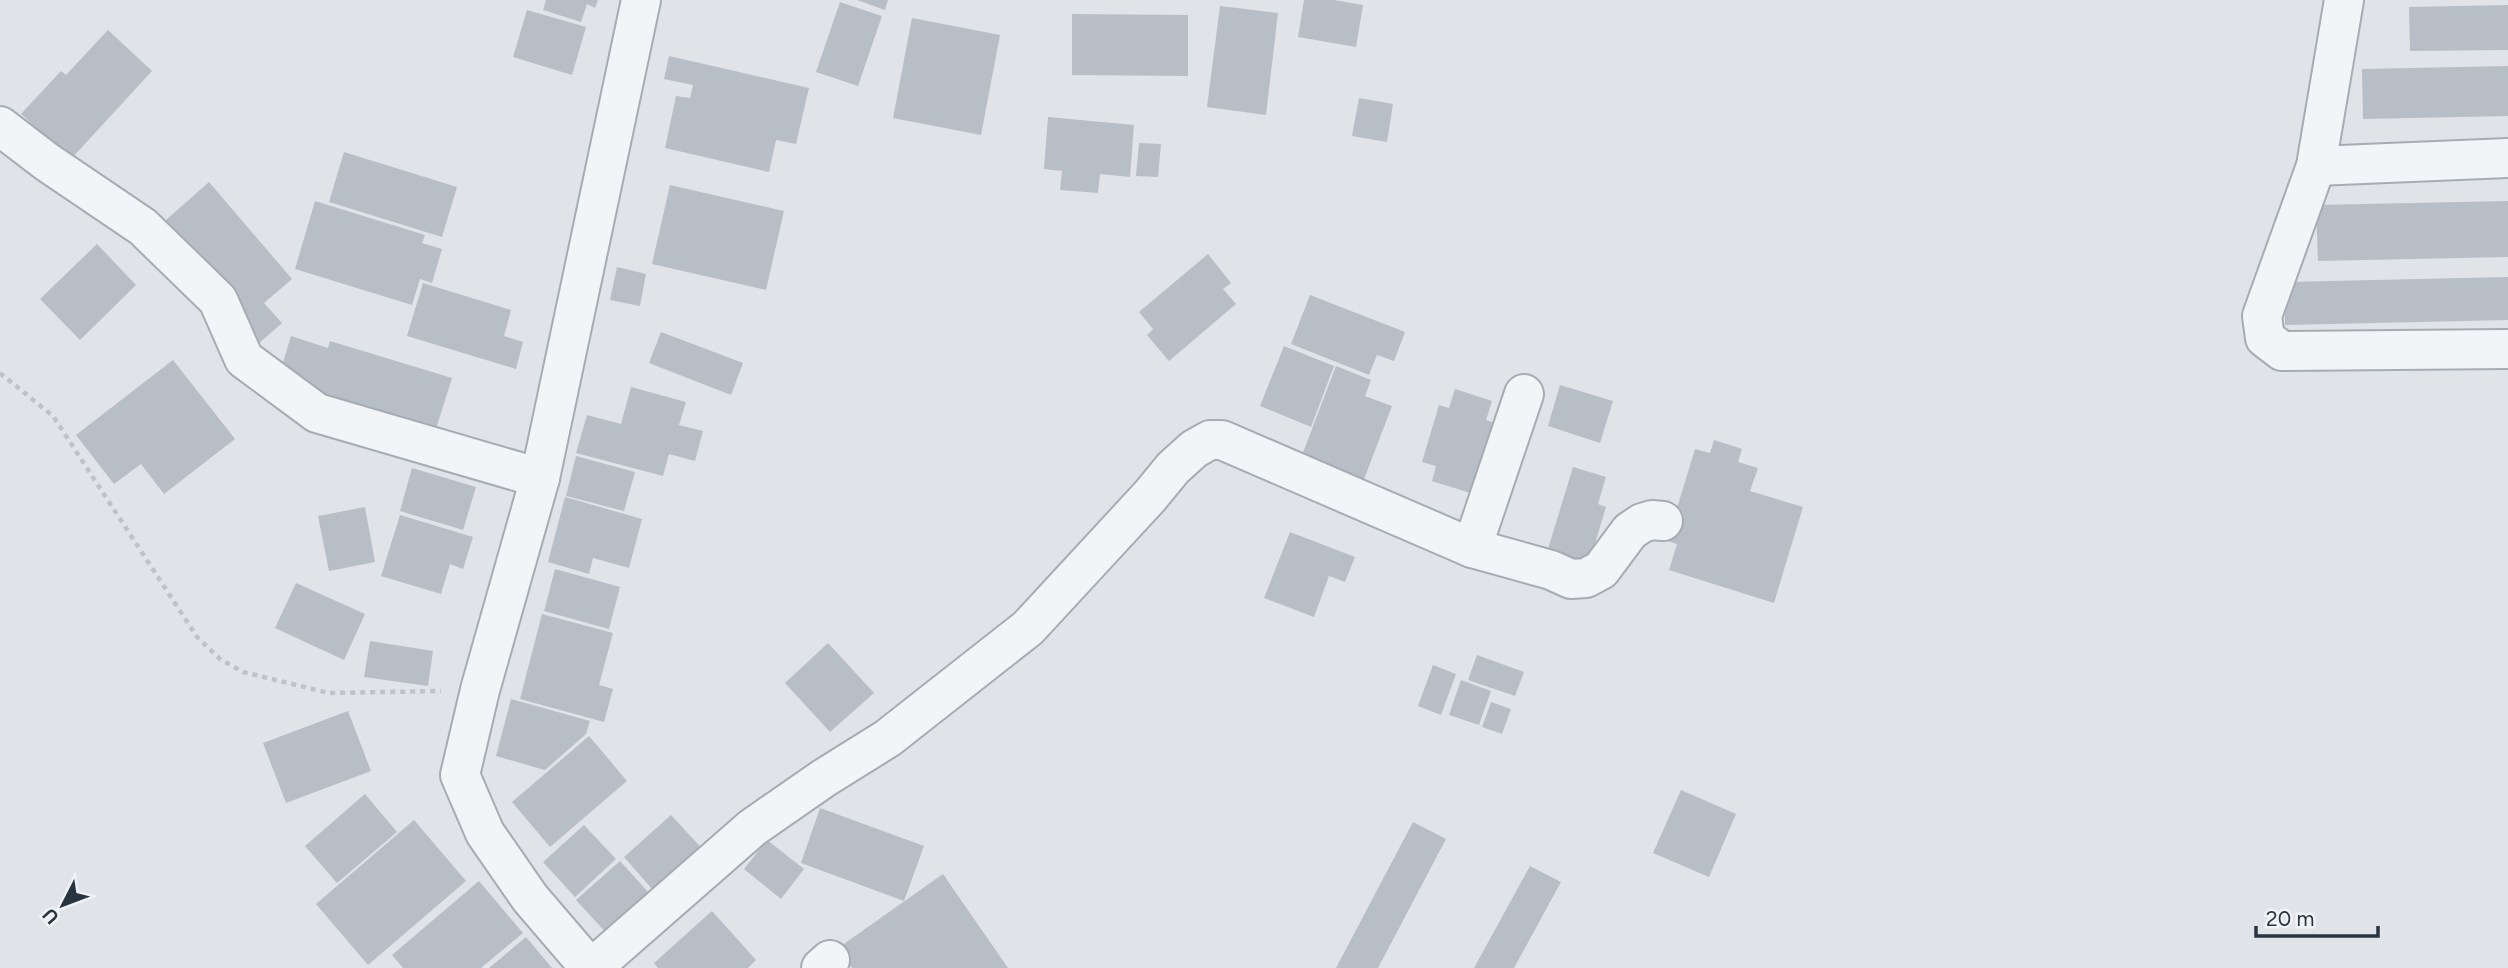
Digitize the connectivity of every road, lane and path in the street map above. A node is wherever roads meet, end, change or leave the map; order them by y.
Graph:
1 (641, 0) edge
2 (2344, 0) edge
3 (0, 126) edge
4 (2508, 159) edge
5 (2316, 166) junction
6 (2508, 349) edge
7 (0, 373) edge
8 (1524, 394) dead end
9 (540, 478) junction
10 (1662, 521) dead end
11 (1472, 548) junction
12 (480, 690) junction
13 (591, 968) edge

1 - 9 street
2 - 5 street
3 - 9 street
4 - 5 street
5 - 6 street
7 - 12 path
8 - 11 street
9 - 12 street
10 - 11 street
11 - 13 street
12 - 13 street

